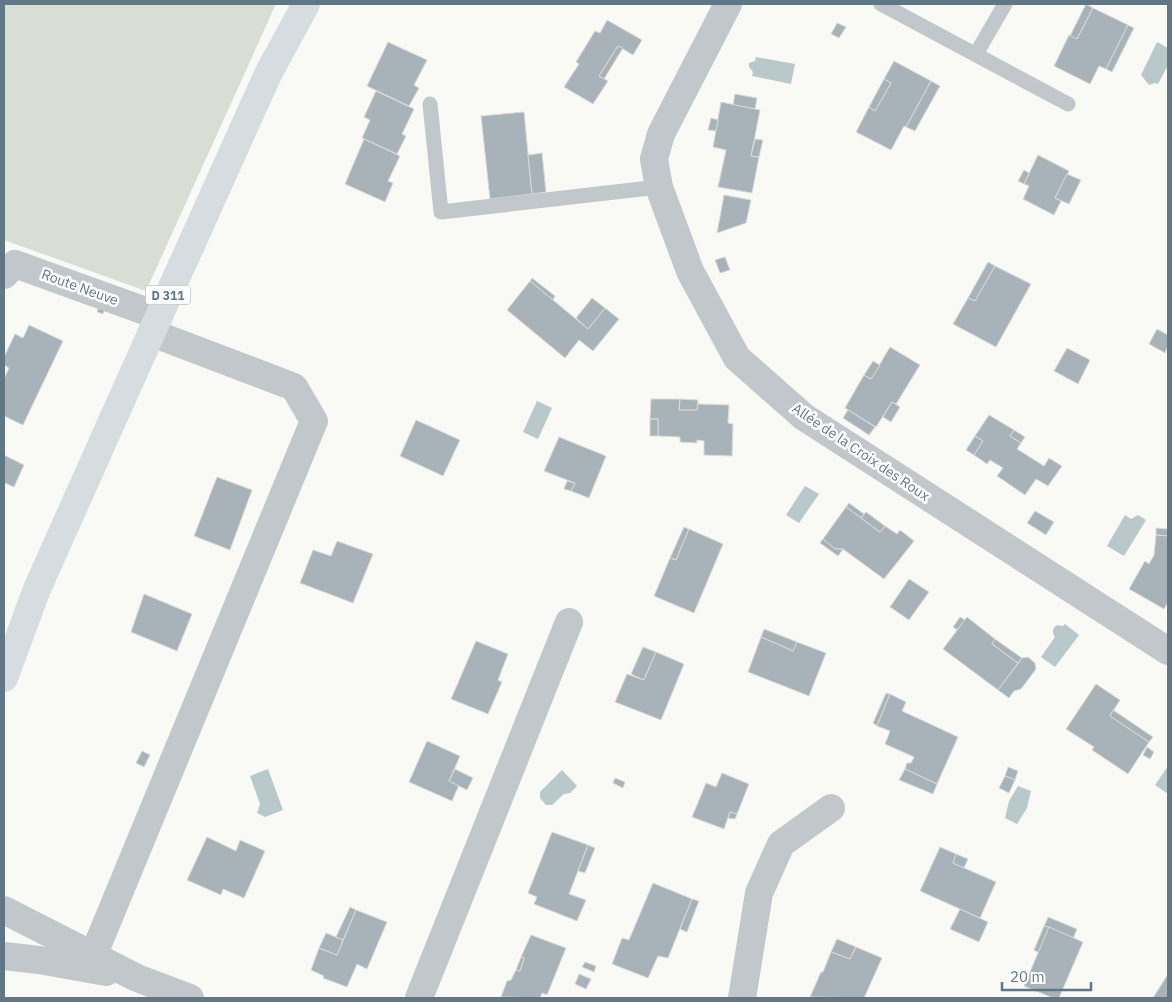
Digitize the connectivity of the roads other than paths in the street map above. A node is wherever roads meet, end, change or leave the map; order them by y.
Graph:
1 (306, 4) edge
2 (728, 4) edge
3 (881, 4) edge
4 (1005, 4) edge
5 (976, 54) junction
6 (430, 104) dead end
7 (1068, 104) dead end
8 (659, 188) junction
9 (8, 267) edge
10 (155, 325) junction
11 (37, 589) junction
12 (569, 622) dead end
13 (4, 640) edge
14 (1168, 651) edge
15 (4, 678) edge
16 (830, 808) dead end
17 (4, 910) edge
18 (4, 956) edge
19 (93, 956) junction
20 (136, 978) junction
21 (190, 998) edge
22 (418, 998) edge
23 (742, 998) edge

1 - 10 main road, D 311
2 - 8 street, Allée de la Croix des Roux
3 - 5 lane
4 - 5 lane
5 - 7 lane
6 - 8 lane
8 - 14 street, Allée de la Croix des Roux
9 - 10 street, Route Neuve
10 - 11 main road, D 311
10 - 19 street, Route Neuve
11 - 13 main road, D 311
11 - 15 main road, D 311
12 - 22 street
16 - 23 street
17 - 19 street
18 - 20 street
19 - 20 street
20 - 21 street

